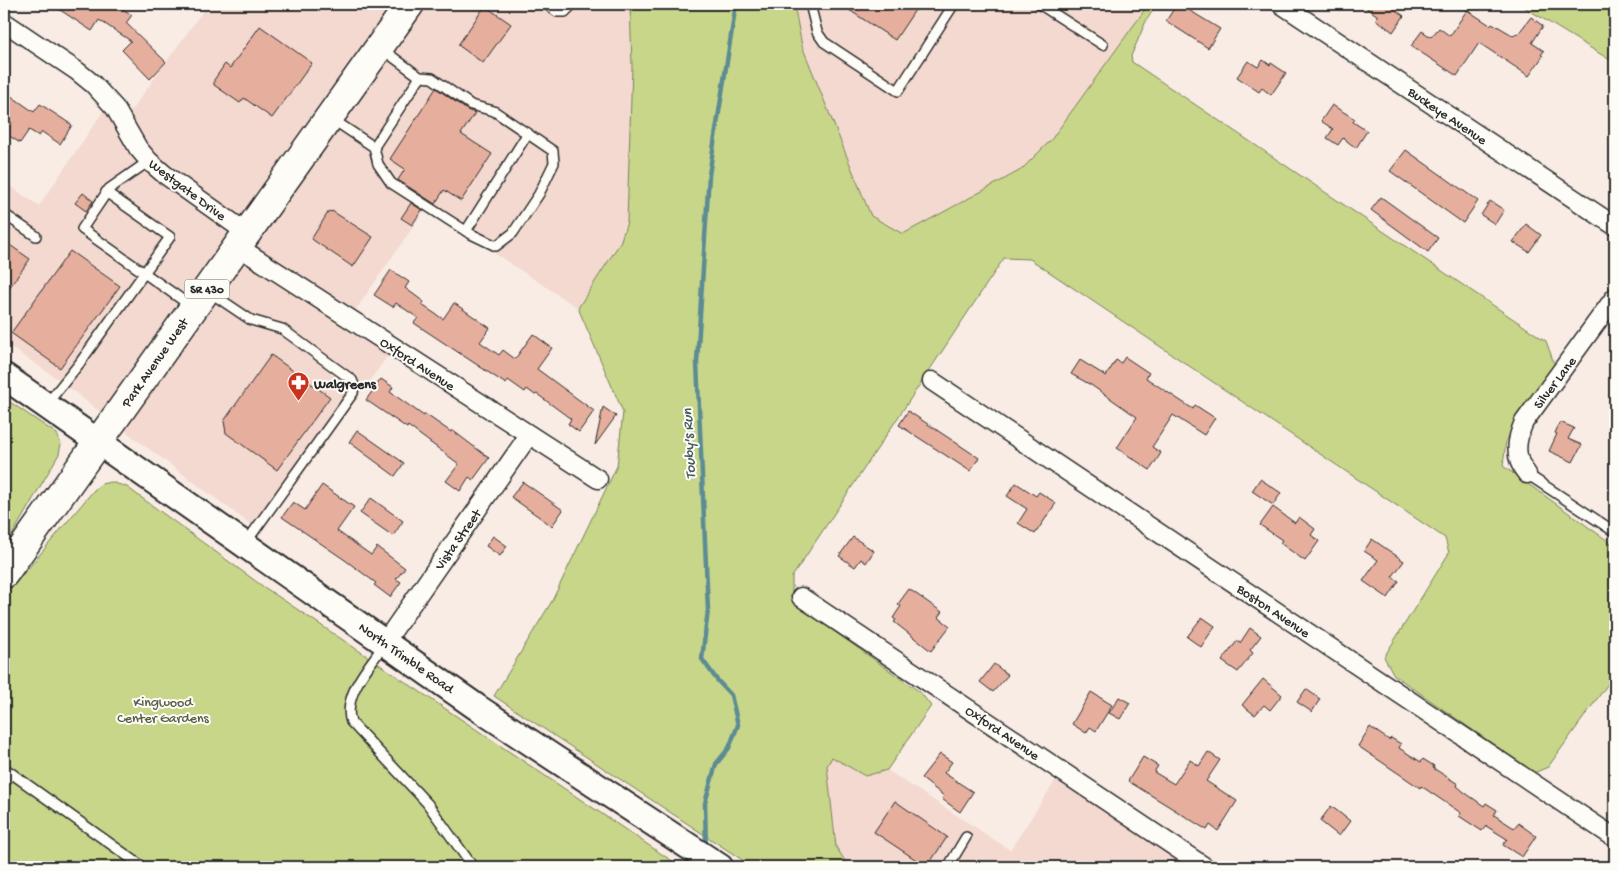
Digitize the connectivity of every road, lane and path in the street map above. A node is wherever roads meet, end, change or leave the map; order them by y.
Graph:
1 (410, 4) edge
2 (546, 4) edge
3 (573, 4) edge
4 (810, 4) edge
5 (954, 4) edge
6 (1039, 4) edge
7 (1281, 4) edge
8 (4, 22) edge
9 (1103, 45) dead end
10 (379, 47) junction
11 (420, 76) junction
12 (330, 117) junction
13 (528, 133) junction
14 (374, 148) junction
15 (148, 161) junction
16 (106, 192) junction
17 (4, 214) edge
18 (1615, 226) edge
19 (466, 231) junction
20 (36, 236) dead end
21 (242, 240) junction
22 (144, 273) junction
23 (1615, 297) edge
24 (200, 299) junction
25 (4, 376) edge
26 (932, 381) dead end
27 (46, 405) junction
28 (529, 435) junction
29 (98, 442) junction
30 (1527, 474) joint
31 (598, 479) dead end
32 (1615, 532) edge
33 (245, 544) junction
34 (4, 574) edge
35 (801, 597) dead end
36 (385, 642) junction
37 (4, 768) edge
38 (12, 774) junction
39 (4, 782) edge
40 (966, 837) dead end
41 (1615, 838) edge
42 (143, 867) edge
43 (473, 867) edge
44 (720, 867) edge
45 (948, 867) edge
46 (1205, 867) edge

1 - 10 main road, Park Avenue West / SR 430
2 - 3 lane
4 - 5 lane
6 - 9 lane
7 - 18 street, Buckeye Avenue
8 - 15 street, Westgate Drive
10 - 11 lane
10 - 12 main road, Park Avenue West / SR 430
11 - 13 lane
11 - 14 lane
12 - 14 lane
12 - 21 main road, Park Avenue West / SR 430
13 - 19 lane
13 - 19 lane
14 - 19 lane
15 - 16 lane
15 - 21 street, Westgate Drive
16 - 22 lane
16 - 22 lane
17 - 20 lane
21 - 24 main road, Park Avenue West / SR 430
21 - 28 street, Oxford Avenue
22 - 24 lane
22 - 27 lane
23 - 30 street, Silver Lane
24 - 29 main road, Park Avenue West / SR 430
24 - 33 lane
25 - 27 main road, North Trimble Road
26 - 41 street, Boston Avenue
27 - 29 main road, North Trimble Road
28 - 31 street, Oxford Avenue
28 - 36 street, Vista Street
29 - 33 main road, North Trimble Road
29 - 34 main road, Park Avenue West / SR 430
30 - 32 lane
33 - 36 main road, North Trimble Road
35 - 46 street, Oxford Avenue
36 - 43 lane
36 - 44 main road, North Trimble Road
37 - 38 lane
38 - 39 lane
38 - 42 lane
40 - 45 lane

